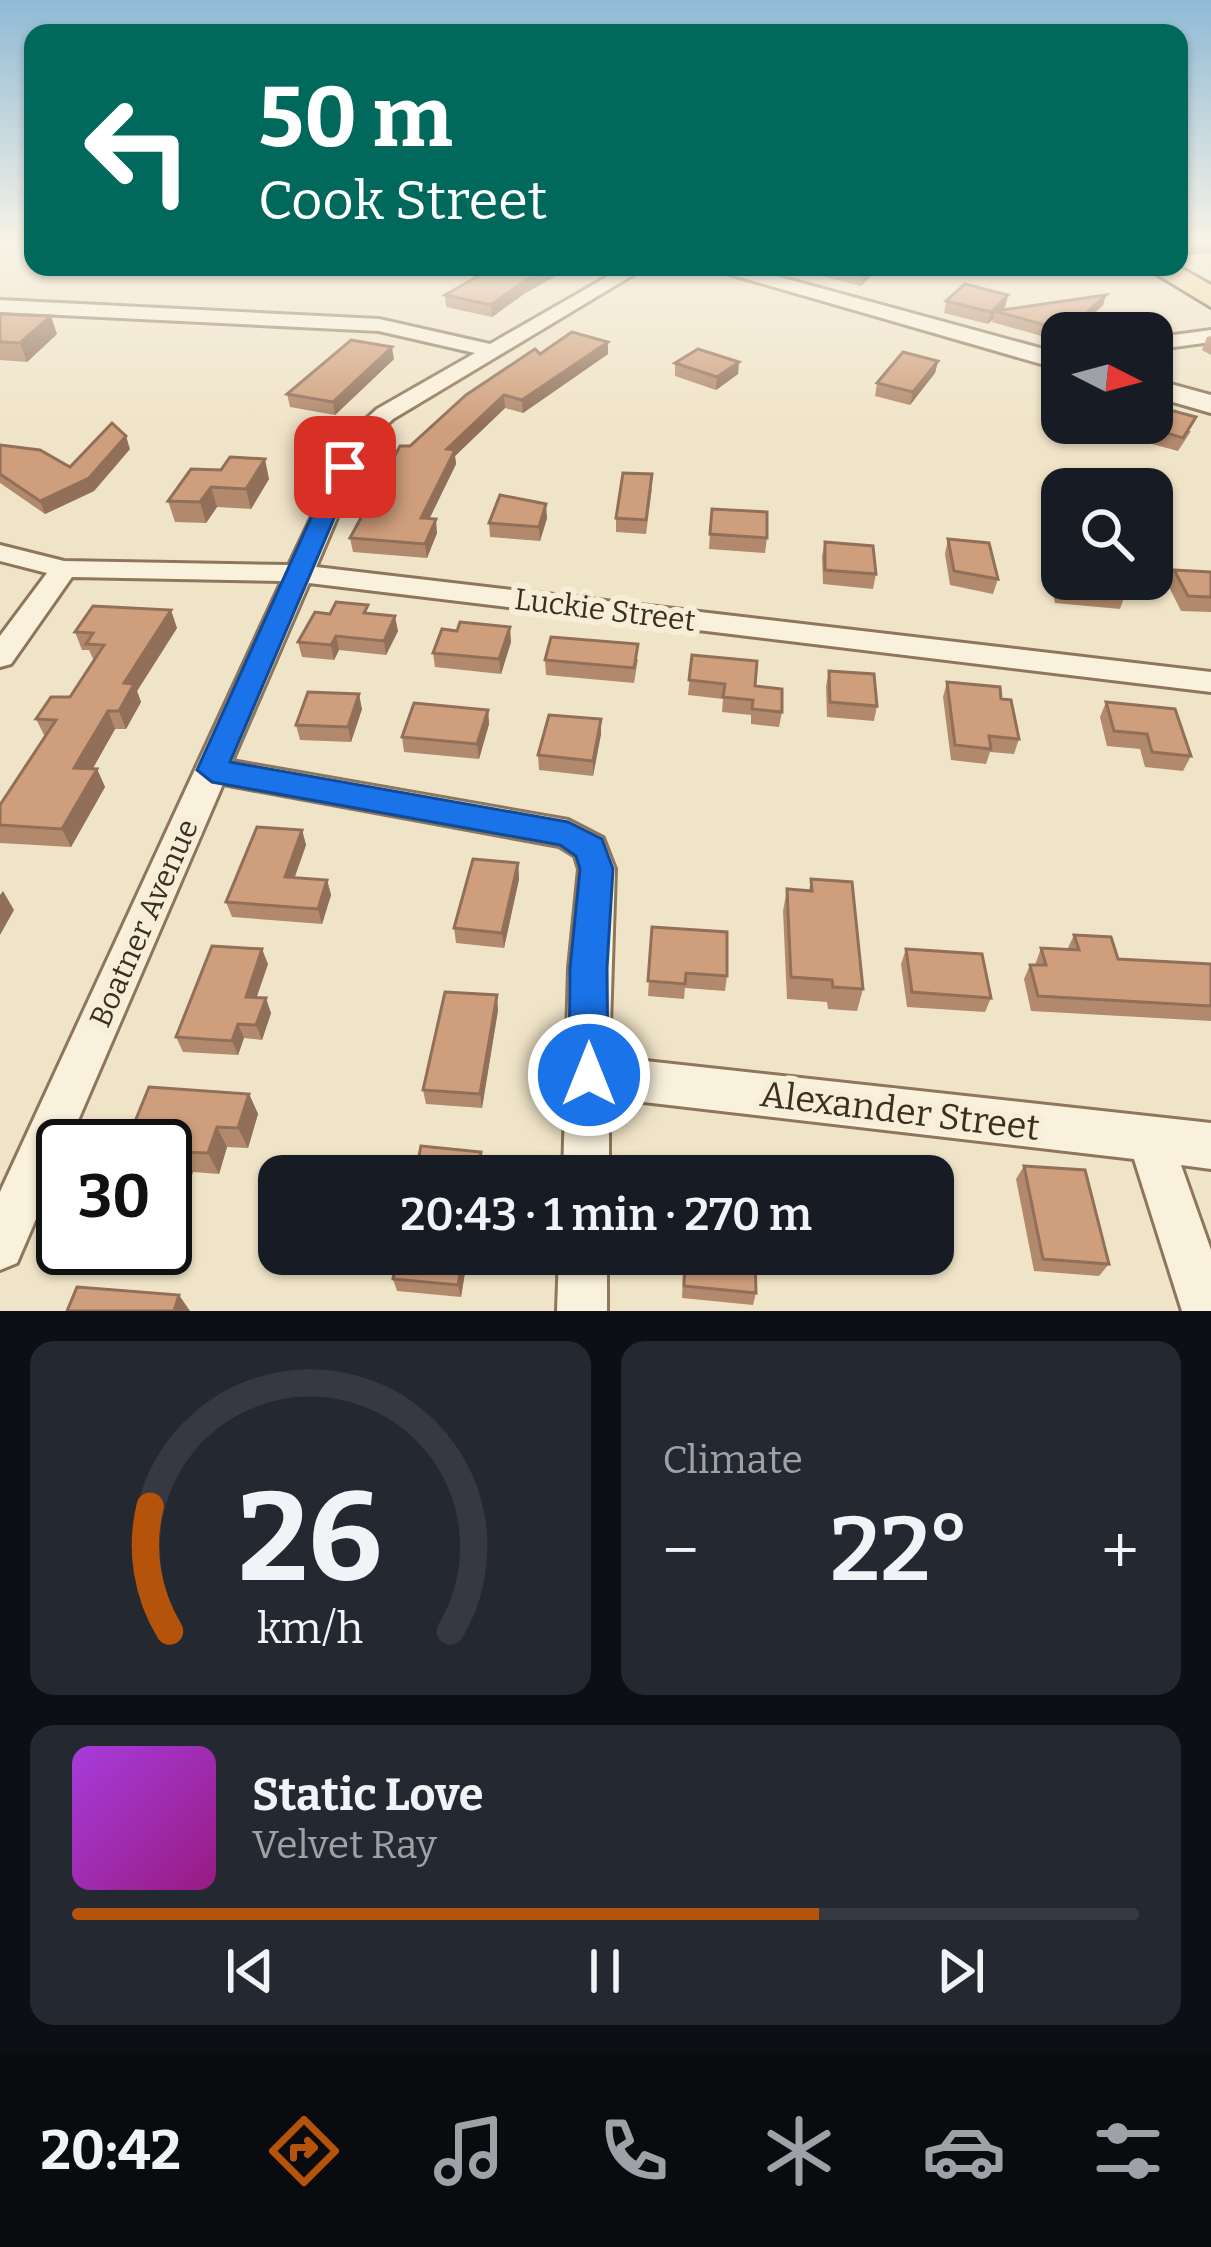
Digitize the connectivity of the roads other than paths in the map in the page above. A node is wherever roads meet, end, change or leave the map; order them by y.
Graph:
1 (573, 304) edge
2 (854, 304) edge
3 (0, 306) edge
4 (1211, 335) edge
5 (1173, 341) edge
6 (492, 351) junction
7 (1041, 355) edge
8 (1173, 393) edge
9 (1211, 404) edge
10 (0, 554) edge
11 (64, 569) junction
12 (296, 574) junction
13 (0, 657) edge
14 (1211, 682) edge
15 (212, 770) junction
16 (589, 1075) junction
17 (1150, 1141) junction
18 (1211, 1146) edge
19 (587, 1155) edge
20 (0, 1246) edge
21 (582, 1275) edge
22 (581, 1311) edge
23 (1207, 1311) edge

1 - 6 street, Boatner Avenue
2 - 7 street
3 - 6 street
4 - 5 street
6 - 12 street, Boatner Avenue
8 - 9 street
10 - 11 street, Luckie Street
11 - 12 street, Luckie Street
11 - 13 street
12 - 14 street, Luckie Street
12 - 15 street, Boatner Avenue
15 - 16 street
15 - 20 street, Boatner Avenue
16 - 17 street, Alexander Street
16 - 19 street
17 - 18 street, Alexander Street
17 - 23 street
21 - 22 street

